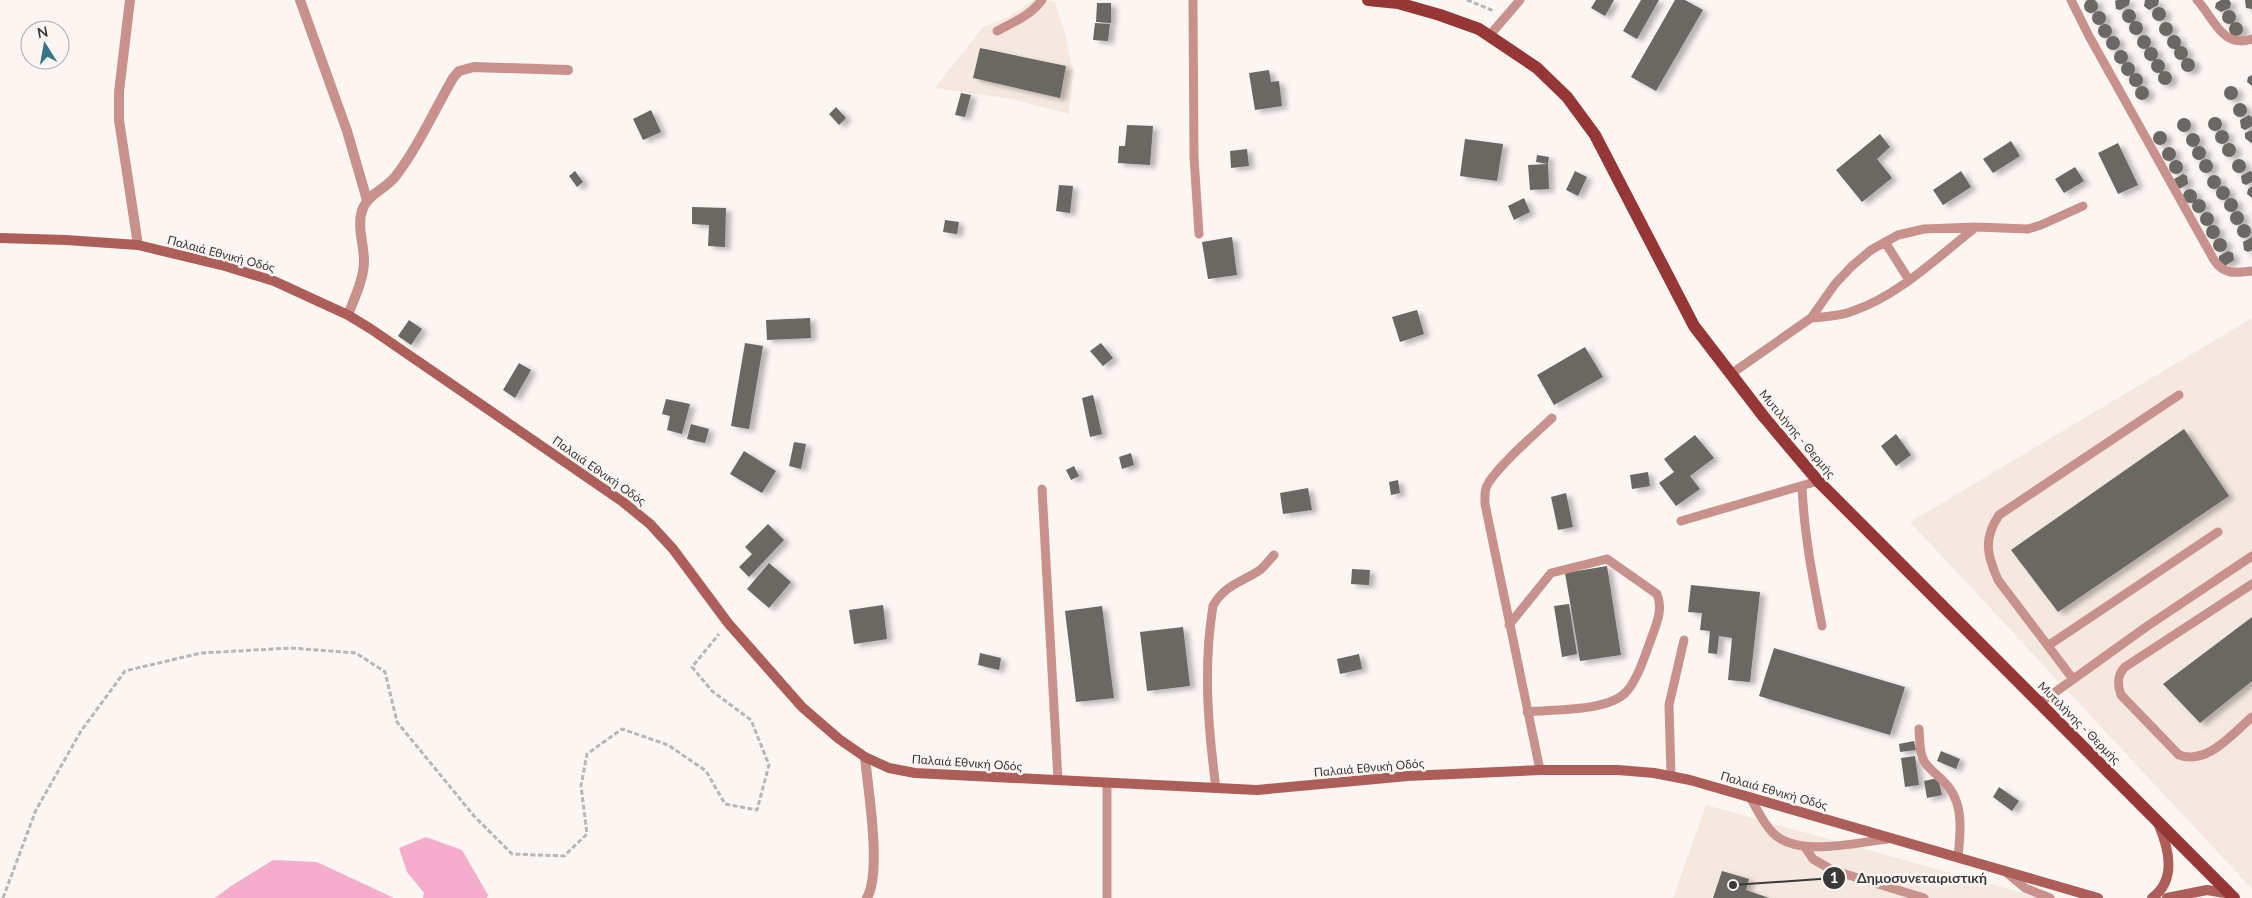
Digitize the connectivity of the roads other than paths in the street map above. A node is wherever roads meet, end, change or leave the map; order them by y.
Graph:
1 (130, 0) edge
2 (300, 0) edge
3 (1042, 0) edge
4 (1193, 0) edge
5 (1368, 0) edge
6 (1520, 0) edge
7 (2072, 0) edge
8 (2197, 0) edge
9 (997, 31) dead end
10 (1489, 36) junction
11 (2252, 39) edge
12 (568, 70) dead end
13 (367, 200) junction
14 (2082, 206) dead end
15 (1976, 227) junction
16 (1199, 234) dead end
17 (0, 238) edge
18 (1885, 242) junction
19 (138, 245) junction
20 (2252, 270) edge
21 (1909, 280) junction
22 (348, 316) junction
23 (1812, 318) junction
24 (1731, 374) junction
25 (2179, 395) dead end
26 (1552, 418) dead end
27 (1818, 481) junction
28 (1802, 486) junction
29 (1042, 489) dead end
30 (1682, 521) dead end
31 (2218, 532) dead end
32 (1274, 555) dead end
33 (2250, 560) edge
34 (2252, 584) edge
35 (1509, 625) junction
36 (1822, 626) dead end
37 (1684, 640) dead end
38 (2048, 645) junction
39 (2073, 679) junction
40 (2040, 703) junction
41 (1527, 712) junction
42 (2252, 717) edge
43 (1919, 729) dead end
44 (865, 757) junction
45 (1540, 770) junction
46 (1671, 776) junction
47 (1058, 780) junction
48 (1108, 783) junction
49 (1216, 788) junction
50 (1750, 797) junction
51 (2158, 822) junction
52 (1892, 838) junction
53 (1805, 847) junction
54 (1958, 857) junction
55 (2004, 870) junction
56 (2230, 897) edge
57 (867, 898) edge
58 (1107, 898) edge
59 (1924, 898) edge
60 (2050, 898) edge
61 (2098, 898) edge
62 (2152, 898) edge
63 (2168, 898) edge

1 - 19 street
2 - 13 street
3 - 9 lane
4 - 16 lane
5 - 10 main road, Μυτιλήνης - Θερμής
6 - 10 lane
7 - 20 lane
8 - 11 lane
10 - 24 main road, Μυτιλήνης - Θερμής
12 - 13 street
13 - 22 street
14 - 15 lane
15 - 18 lane
15 - 21 lane
17 - 19 main road, Παλαιά Εθνική Οδός
18 - 21 lane
18 - 23 lane
19 - 22 main road, Παλαιά Εθνική Οδός
21 - 23 lane
22 - 44 main road, Παλαιά Εθνική Οδός
23 - 24 lane
24 - 27 main road, Μυτιλήνης - Θερμής
25 - 38 lane
26 - 35 lane
27 - 28 lane
27 - 40 main road, Μυτιλήνης - Θερμής
28 - 30 lane
28 - 36 lane
29 - 47 lane
31 - 38 lane
32 - 49 lane
33 - 39 lane
34 - 42 lane
35 - 41 lane
35 - 41 lane
37 - 46 lane
38 - 39 lane
39 - 40 lane
40 - 51 main road, Μυτιλήνης - Θερμής
41 - 45 lane
43 - 54 lane
44 - 47 main road, Παλαιά Εθνική Οδός
44 - 57 street
45 - 46 main road, Παλαιά Εθνική Οδός
45 - 49 main road, Παλαιά Εθνική Οδός
46 - 50 main road, Παλαιά Εθνική Οδός
47 - 48 main road, Παλαιά Εθνική Οδός
48 - 49 main road, Παλαιά Εθνική Οδός
48 - 58 lane
50 - 52 main road, Παλαιά Εθνική Οδός
50 - 53 lane
51 - 56 main road, Μυτιλήνης - Θερμής
51 - 62 main road
52 - 53 lane
52 - 54 main road, Παλαιά Εθνική Οδός
53 - 59 lane
54 - 55 main road, Παλαιά Εθνική Οδός
55 - 60 lane
55 - 61 main road, Παλαιά Εθνική Οδός
56 - 63 main road

